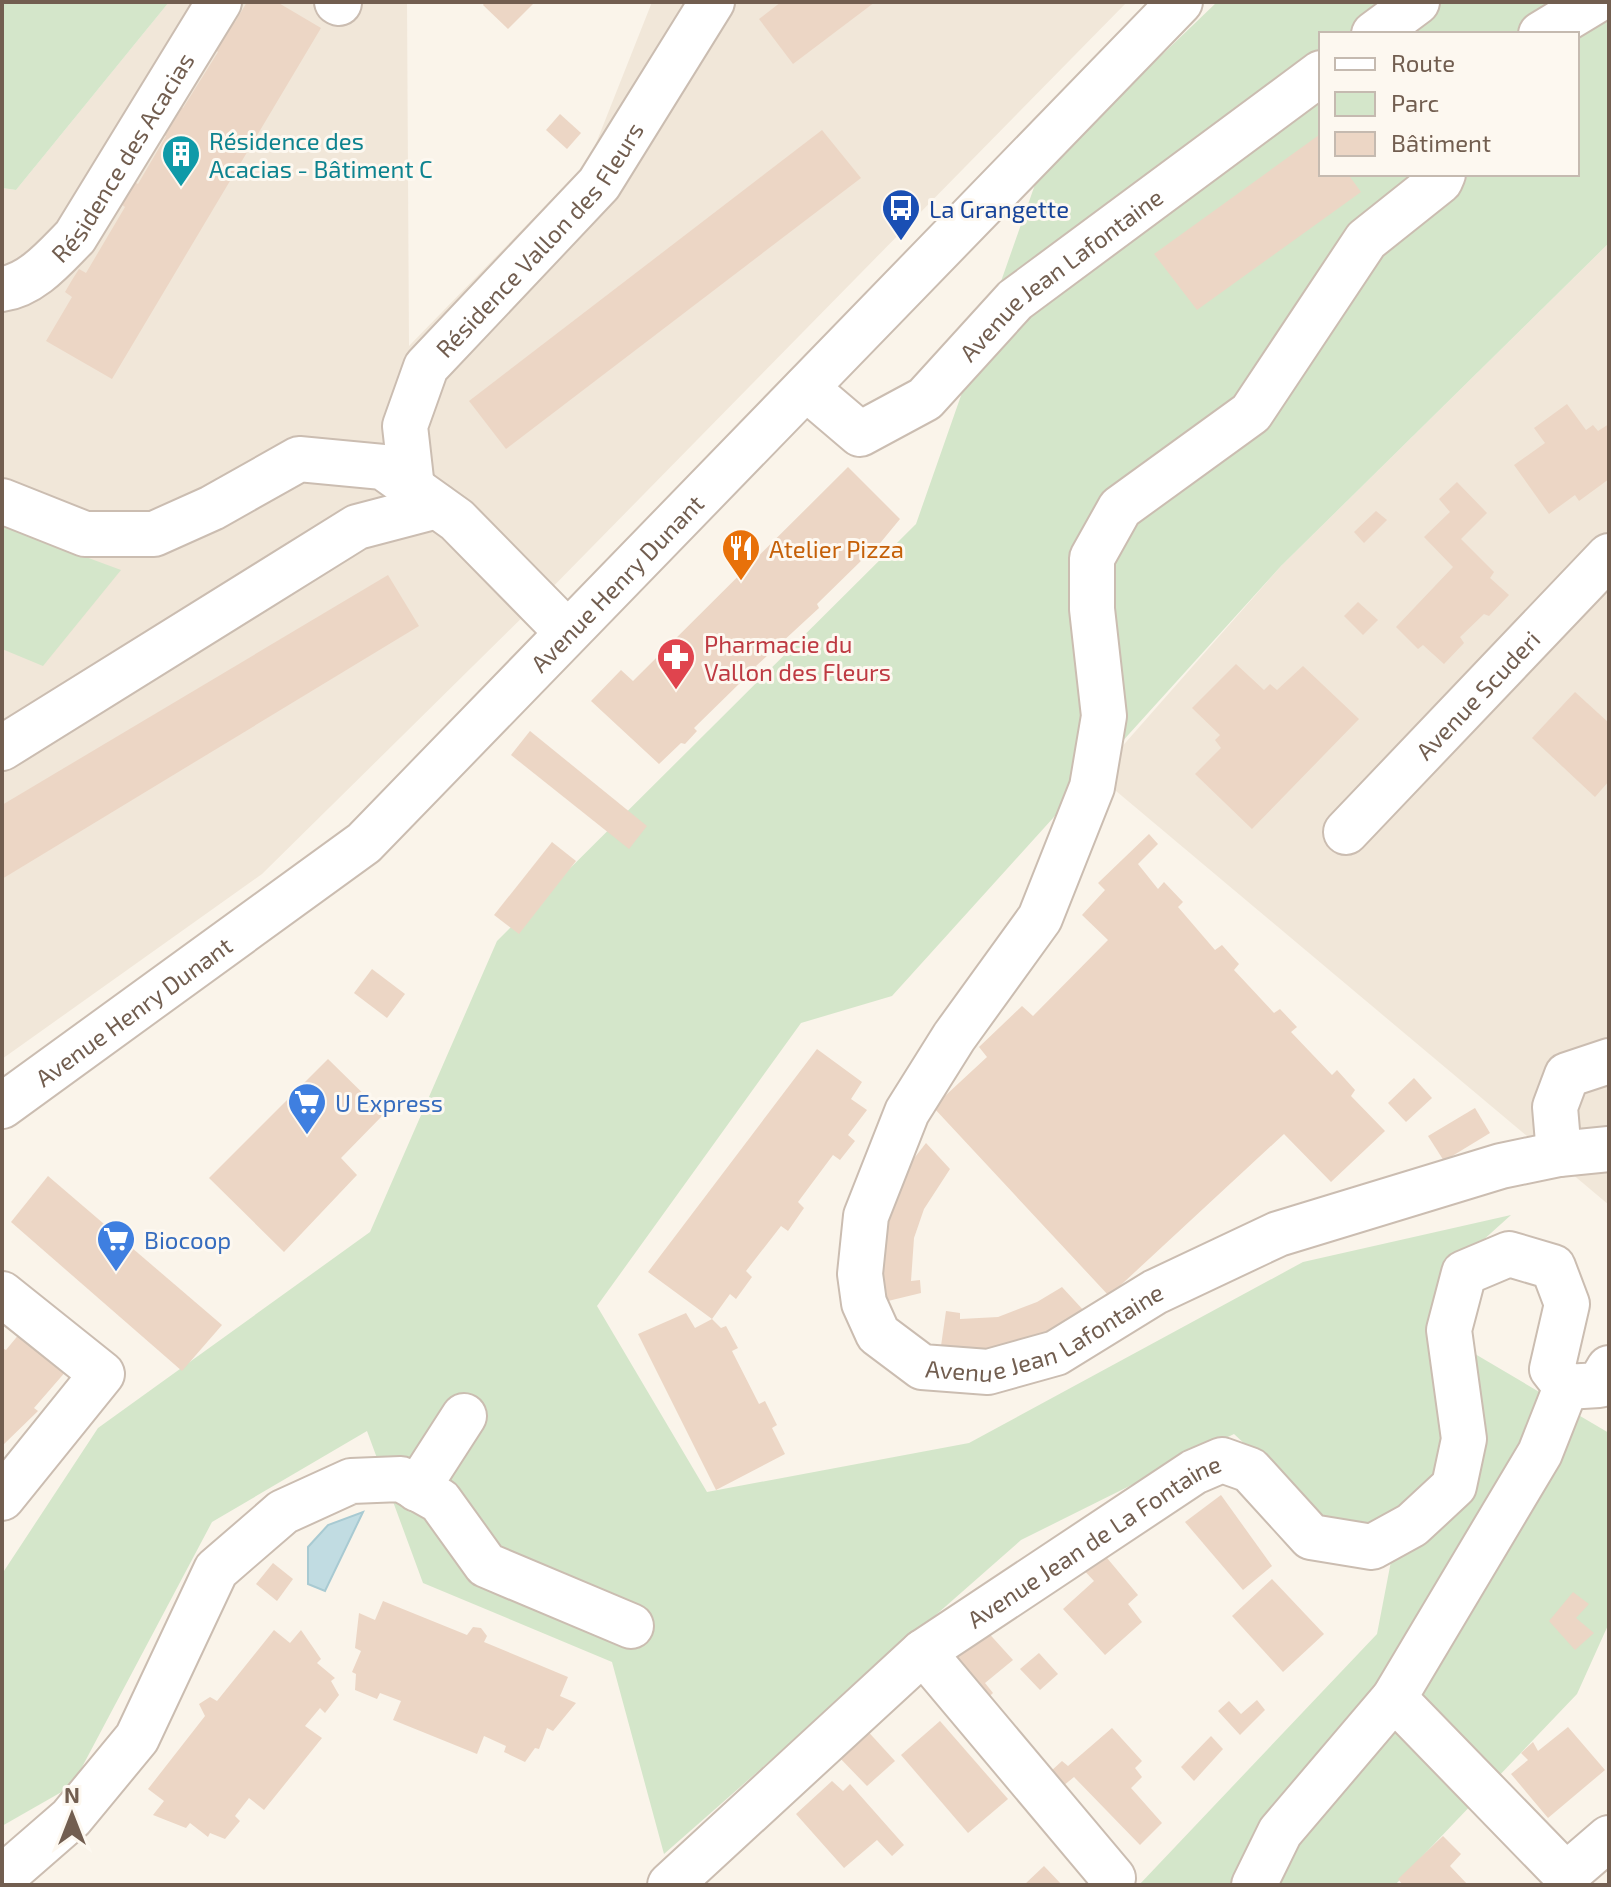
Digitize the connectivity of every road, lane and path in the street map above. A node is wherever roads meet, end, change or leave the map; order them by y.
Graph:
1 (219, 2) edge
2 (712, 2) edge
3 (1180, 2) edge
4 (1417, 2) edge
5 (1594, 2) edge
6 (1377, 32) edge
7 (1544, 32) edge
8 (1319, 74) edge
9 (1442, 176) edge
10 (2, 289) edge
11 (806, 388) junction
12 (425, 497) junction
13 (2, 501) edge
14 (1609, 556) edge
15 (566, 631) junction
16 (2, 748) edge
17 (1346, 832) dead end
18 (1609, 1061) edge
19 (2, 1106) edge
20 (1609, 1149) edge
21 (1559, 1154) junction
22 (2, 1294) edge
23 (1609, 1368) edge
24 (1566, 1387) junction
25 (464, 1416) dead end
26 (417, 1489) junction
27 (2, 1498) edge
28 (631, 1626) dead end
29 (923, 1652) junction
30 (1394, 1698) junction
31 (1609, 1838) edge
32 (2, 1878) edge
33 (1113, 1878) dead end
34 (670, 1885) edge
35 (1254, 1885) edge

1 - 10 street, Résidence des Acacias
2 - 12 street, Résidence Vallon des Fleurs
3 - 11 street, Avenue Henry Dunant
4 - 6 street
5 - 7 street
8 - 11 street, Avenue Jean Lafontaine
9 - 21 street, Avenue Jean Lafontaine
11 - 15 street, Avenue Henry Dunant
12 - 13 street
12 - 15 street
12 - 16 street
14 - 17 street, Avenue Scuderi
15 - 19 street, Avenue Henry Dunant
18 - 21 street
20 - 21 street
22 - 27 street
23 - 24 street
24 - 29 street, Avenue Jean de La Fontaine
24 - 30 street
25 - 26 street
26 - 28 street
26 - 32 street
29 - 33 street
29 - 34 street, Avenue Jean de La Fontaine
30 - 31 street
30 - 35 street

